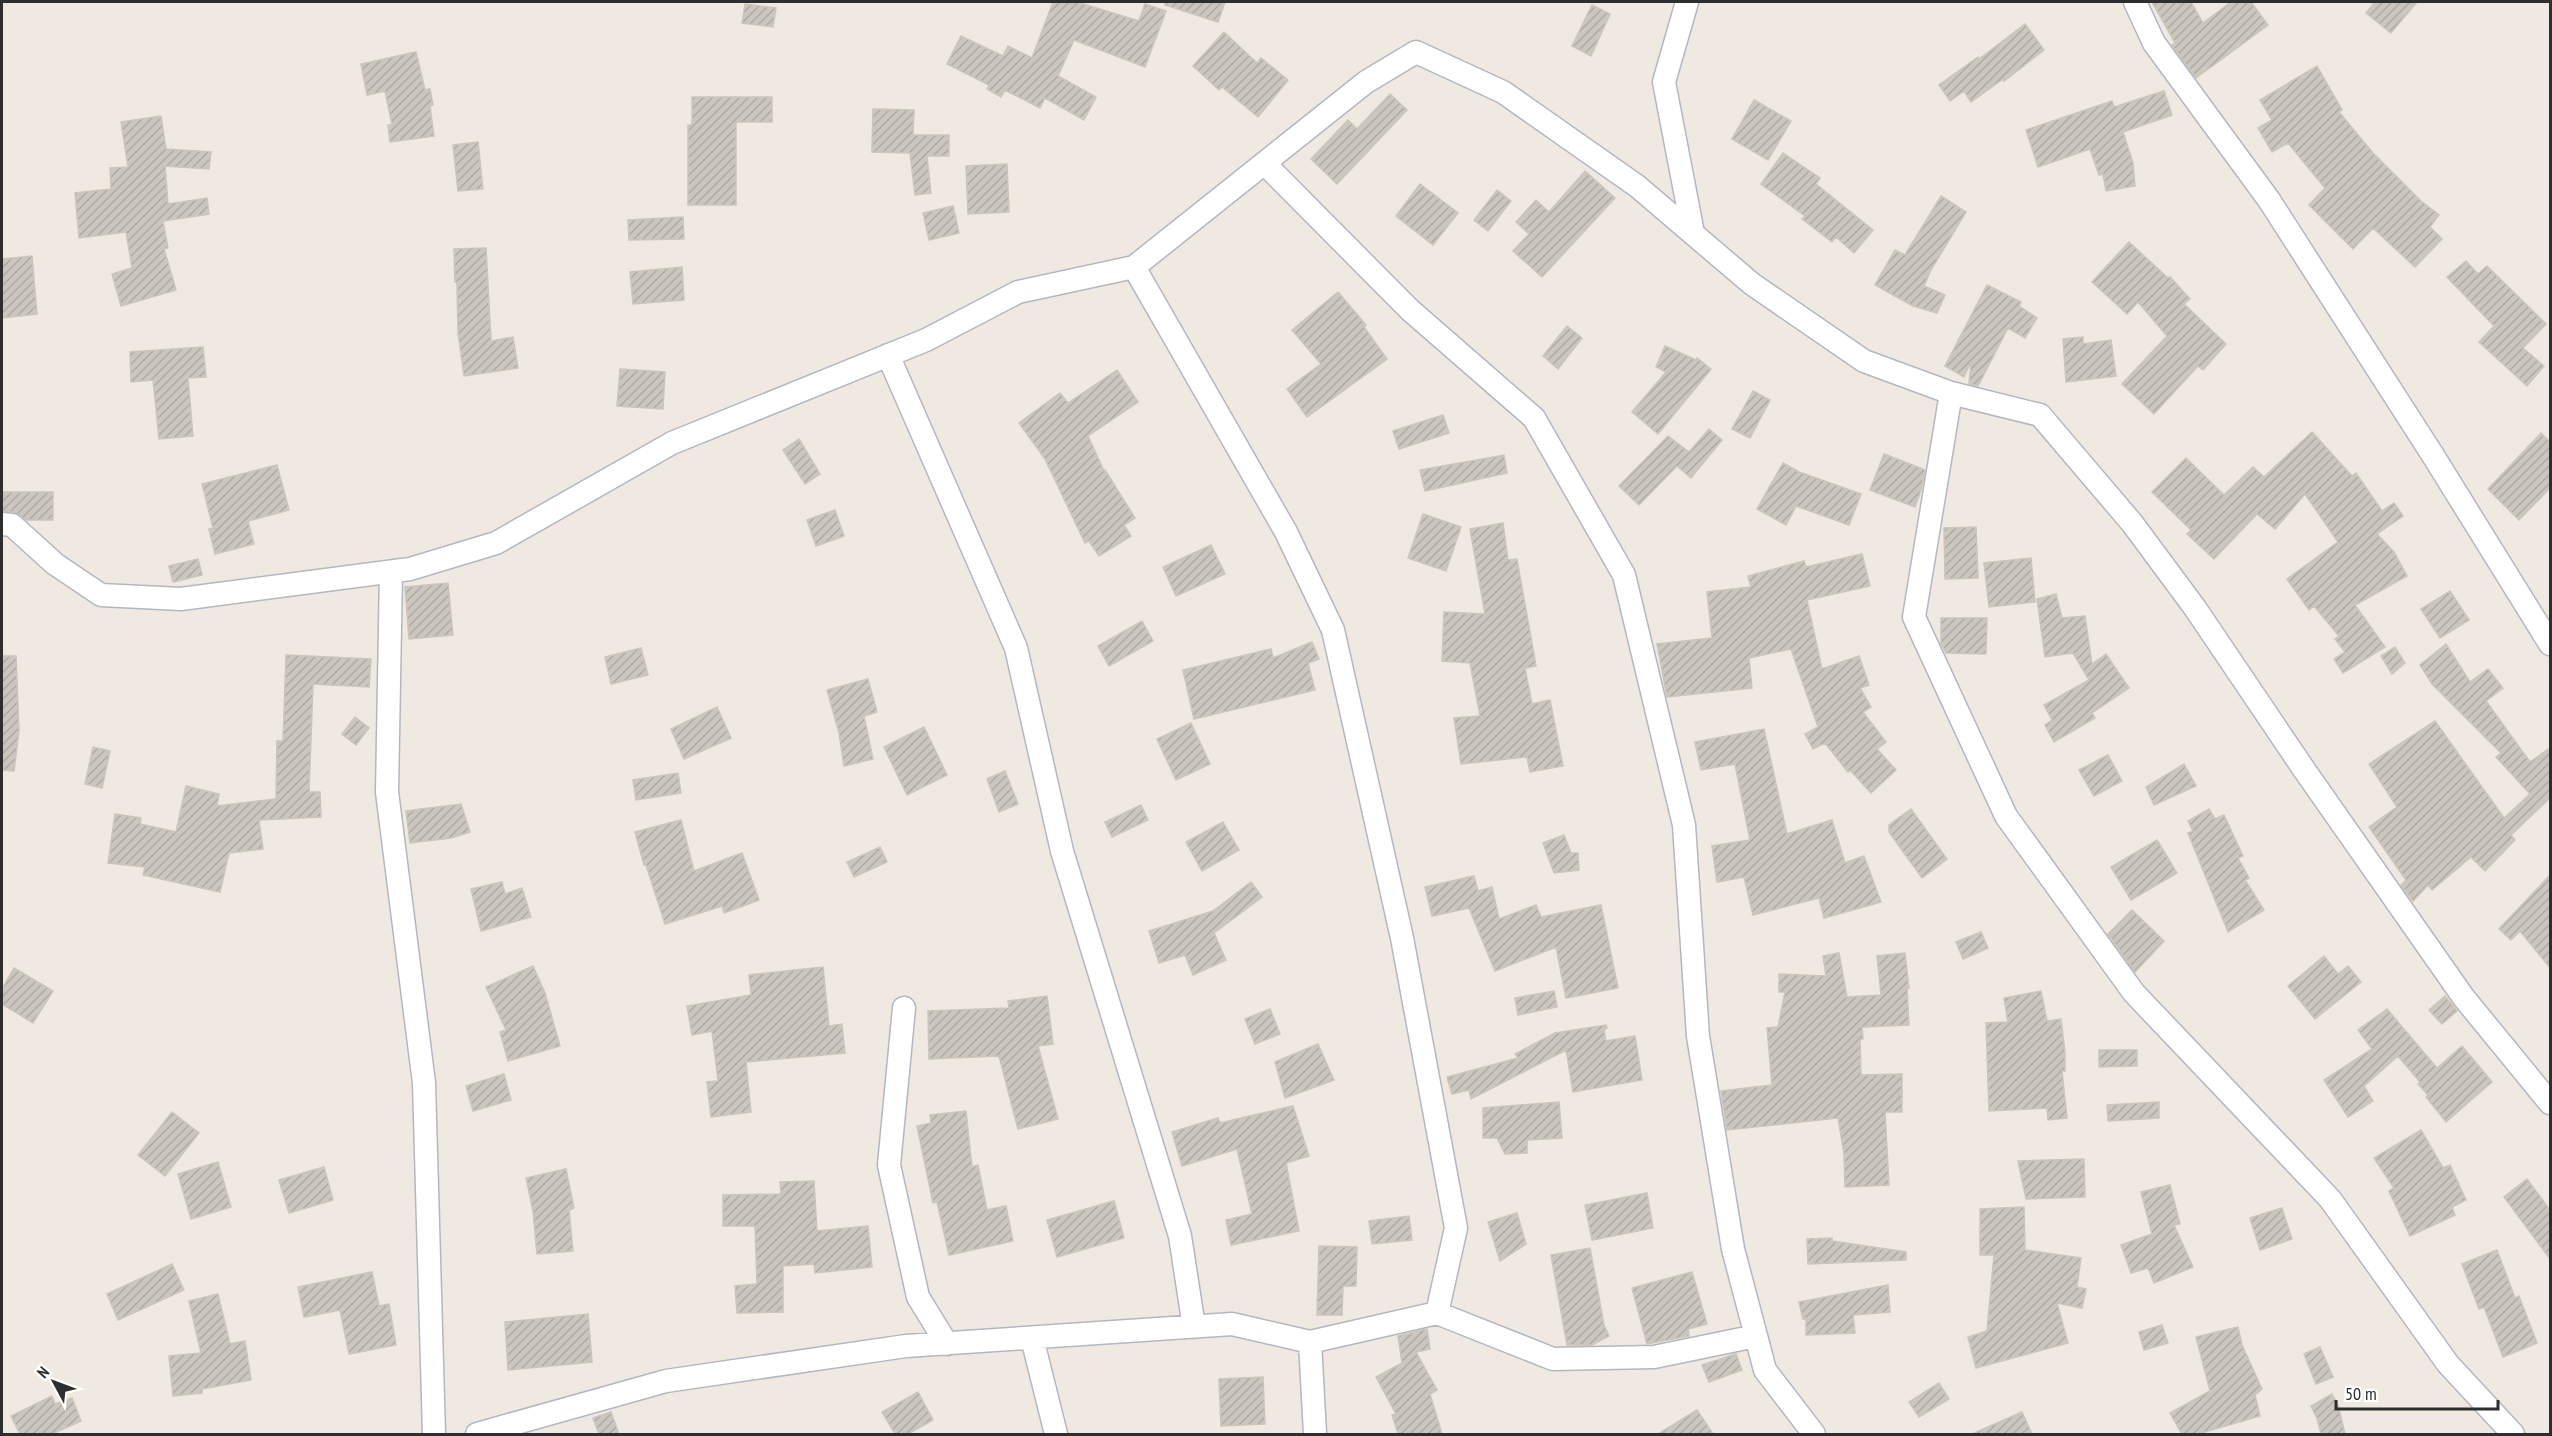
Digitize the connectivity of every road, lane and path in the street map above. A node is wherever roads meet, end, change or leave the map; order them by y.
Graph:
1 (1687, 2) edge
2 (2135, 2) edge
3 (1265, 164) junction
4 (1693, 233) junction
5 (1134, 267) junction
6 (888, 355) junction
7 (1951, 393) junction
8 (2, 524) edge
9 (391, 572) junction
10 (2550, 644) edge
11 (904, 1008) dead end
12 (2550, 1103) edge
13 (1437, 1313) junction
14 (1194, 1327) junction
15 (1756, 1336) junction
16 (1032, 1338) junction
17 (1310, 1342) junction
18 (947, 1344) junction
19 (434, 1434) edge
20 (477, 1434) edge
21 (1056, 1434) edge
22 (1315, 1434) edge
23 (1814, 1434) edge
24 (2513, 1434) edge

1 - 4 street
2 - 10 street
3 - 4 street
3 - 5 street
3 - 15 street
4 - 7 street
5 - 6 street
5 - 13 street
6 - 9 street
6 - 14 street
7 - 12 street
7 - 24 street
8 - 9 street
9 - 19 street
11 - 18 street
13 - 15 street
13 - 17 street
14 - 16 street
14 - 17 street
15 - 23 street
16 - 18 street
16 - 21 street
17 - 22 street
18 - 20 street

